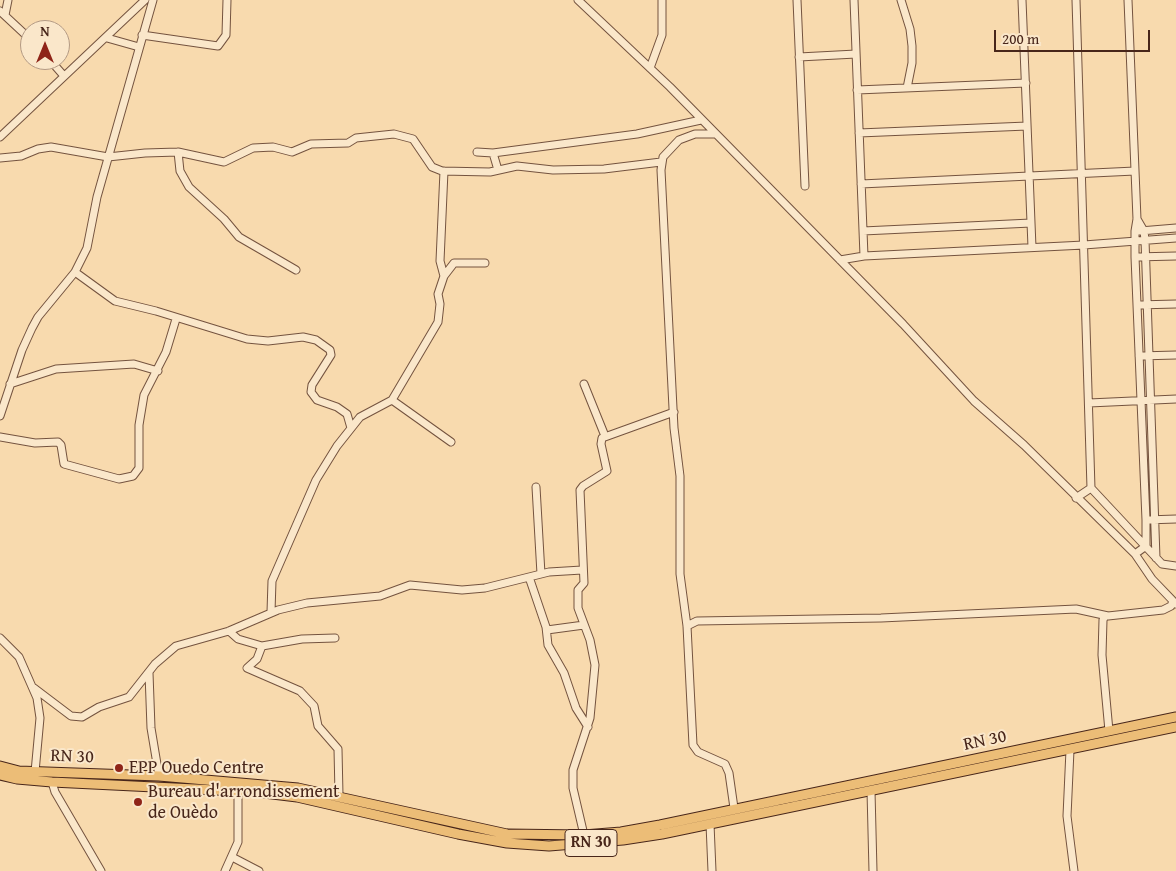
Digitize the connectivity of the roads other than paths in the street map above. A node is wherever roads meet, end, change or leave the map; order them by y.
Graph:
1 (8, 0) edge
2 (145, 0) edge
3 (153, 0) edge
4 (227, 0) edge
5 (578, 0) edge
6 (662, 0) edge
7 (797, 0) edge
8 (854, 0) edge
9 (901, 0) edge
10 (1022, 0) edge
11 (1076, 0) edge
12 (1128, 0) edge
13 (3, 13) edge
14 (20, 29) edge
15 (142, 35) junction
16 (107, 38) junction
17 (139, 47) junction
18 (856, 54) junction
19 (799, 57) junction
20 (650, 68) junction
21 (59, 70) edge
22 (64, 76) junction
23 (1026, 83) junction
24 (907, 88) junction
25 (857, 90) junction
26 (701, 120) junction
27 (677, 126) junction
28 (1027, 126) junction
29 (2, 132) edge
30 (859, 133) junction
31 (695, 134) junction
32 (714, 134) junction
33 (178, 152) junction
34 (477, 152) dead end
35 (493, 153) junction
36 (108, 157) junction
37 (0, 158) edge
38 (661, 162) junction
39 (498, 170) junction
40 (1135, 171) junction
41 (444, 172) junction
42 (1082, 173) junction
43 (1029, 175) junction
44 (861, 184) junction
45 (805, 186) dead end
46 (1138, 219) junction
47 (1031, 223) junction
48 (1176, 228) edge
49 (863, 231) junction
50 (1135, 231) junction
51 (1144, 231) junction
52 (1176, 238) edge
53 (1135, 240) junction
54 (1145, 240) junction
55 (1084, 245) junction
56 (1032, 247) junction
57 (864, 256) junction
58 (1176, 256) edge
59 (1135, 258) junction
60 (1146, 258) junction
61 (840, 260) junction
62 (485, 263) dead end
63 (296, 270) dead end
64 (75, 272) junction
65 (444, 276) junction
66 (1176, 304) edge
67 (1137, 305) junction
68 (1148, 305) junction
69 (176, 319) junction
70 (1176, 355) edge
71 (1139, 356) junction
72 (1149, 356) junction
73 (158, 371) junction
74 (10, 384) junction
75 (584, 384) dead end
76 (1176, 398) edge
77 (1150, 399) junction
78 (392, 400) junction
79 (1141, 400) junction
80 (1089, 403) junction
81 (2, 405) edge
82 (674, 412) junction
83 (0, 416) edge
84 (351, 428) junction
85 (605, 436) junction
86 (0, 437) edge
87 (451, 442) dead end
88 (536, 487) dead end
89 (1091, 488) junction
90 (1076, 498) junction
91 (1176, 519) edge
92 (1146, 520) junction
93 (1156, 520) junction
94 (1146, 546) junction
95 (1135, 554) junction
96 (1156, 558) junction
97 (1176, 566) edge
98 (582, 570) junction
99 (541, 574) junction
100 (529, 578) junction
101 (1175, 603) edge
102 (271, 612) junction
103 (1108, 616) junction
104 (584, 624) junction
105 (687, 626) junction
106 (547, 630) junction
107 (229, 631) junction
108 (0, 638) edge
109 (335, 638) dead end
110 (262, 646) junction
111 (149, 673) junction
112 (34, 688) junction
113 (1176, 717) edge
114 (588, 727) junction
115 (1176, 727) edge
116 (1109, 731) junction
117 (1070, 750) junction
118 (0, 766) edge
119 (35, 772) junction
120 (0, 775) edge
121 (159, 776) junction
122 (52, 782) junction
123 (238, 791) junction
124 (871, 792) junction
125 (339, 795) junction
126 (734, 808) junction
127 (710, 824) junction
128 (584, 835) junction
129 (232, 857) junction
130 (101, 871) edge
131 (225, 871) edge
132 (259, 871) edge
133 (712, 871) edge
134 (874, 871) edge
135 (1074, 871) edge

1 - 13 street
2 - 16 street
3 - 15 street
4 - 15 street
5 - 20 street
6 - 20 street
7 - 19 street
8 - 18 street
9 - 24 street
10 - 23 street
11 - 42 street
12 - 40 street
13 - 14 street
15 - 17 street
16 - 17 street
16 - 22 street
17 - 36 street
18 - 19 street
18 - 25 street
19 - 45 street
20 - 26 street
21 - 22 street
22 - 29 street
23 - 24 street
23 - 28 street
24 - 25 street
25 - 30 street
26 - 27 street
26 - 32 street
27 - 31 street
27 - 35 street
28 - 30 street
28 - 43 street
30 - 44 street
31 - 32 street
31 - 38 street
32 - 61 street
33 - 36 street
33 - 41 street
33 - 63 street
34 - 35 street
35 - 39 street
36 - 37 street
36 - 64 street
38 - 39 street
38 - 82 street
39 - 41 street
40 - 42 street
40 - 46 street
41 - 65 street
42 - 43 street
42 - 55 street
43 - 44 street
43 - 47 street
44 - 49 street
46 - 50 street
46 - 51 street
47 - 49 street
47 - 56 street
48 - 51 street
49 - 57 street
50 - 51 street
50 - 53 street
51 - 54 street
52 - 54 street
53 - 54 street
53 - 55 street
53 - 59 street
54 - 60 street
55 - 56 street
55 - 80 street
56 - 57 street
57 - 61 street
58 - 60 street
59 - 60 street
59 - 67 street
60 - 68 street
61 - 90 street
62 - 65 street
64 - 69 street
64 - 74 street
65 - 78 street
66 - 68 street
67 - 68 street
67 - 71 street
68 - 72 street
69 - 73 street
69 - 84 street
70 - 72 street
71 - 72 street
71 - 79 street
72 - 77 street
73 - 74 street
73 - 86 street
74 - 81 street
75 - 85 street
76 - 77 street
77 - 79 street
77 - 93 street
78 - 84 street
78 - 87 street
79 - 80 street
79 - 92 street
80 - 89 street
81 - 83 street
82 - 85 street
82 - 105 street
84 - 102 street
85 - 98 street
88 - 99 street
89 - 90 street
89 - 94 street
90 - 95 street
91 - 93 street
92 - 93 street
92 - 94 street
93 - 96 street
94 - 95 street
94 - 96 street
95 - 101 street
96 - 97 street
98 - 99 street
98 - 104 street
99 - 100 street
100 - 102 street
100 - 106 street
101 - 103 street
102 - 107 street
103 - 105 street
103 - 116 street
104 - 106 street
104 - 114 street
105 - 126 street
106 - 114 street
107 - 110 street
107 - 111 street
108 - 112 street
109 - 110 street
110 - 125 street
111 - 112 street
111 - 121 street
112 - 119 street
113 - 116 main road, RN 30 / RN 30
114 - 128 street
115 - 117 main road, RN 30
116 - 126 main road, RN 30 / RN 30
117 - 124 main road, RN 30
117 - 135 street
118 - 119 main road, RN 30 / RN 30
119 - 121 main road, RN 30 / RN 30
120 - 122 main road, RN 30
121 - 125 main road, RN 30 / RN 30
122 - 123 main road, RN 30
122 - 130 street
123 - 127 main road, RN 30
123 - 129 street
124 - 127 main road, RN 30
124 - 134 street
125 - 128 main road, RN 30 / RN 30
126 - 128 main road, RN 30 / RN 30
127 - 133 street
129 - 131 street
129 - 132 street

